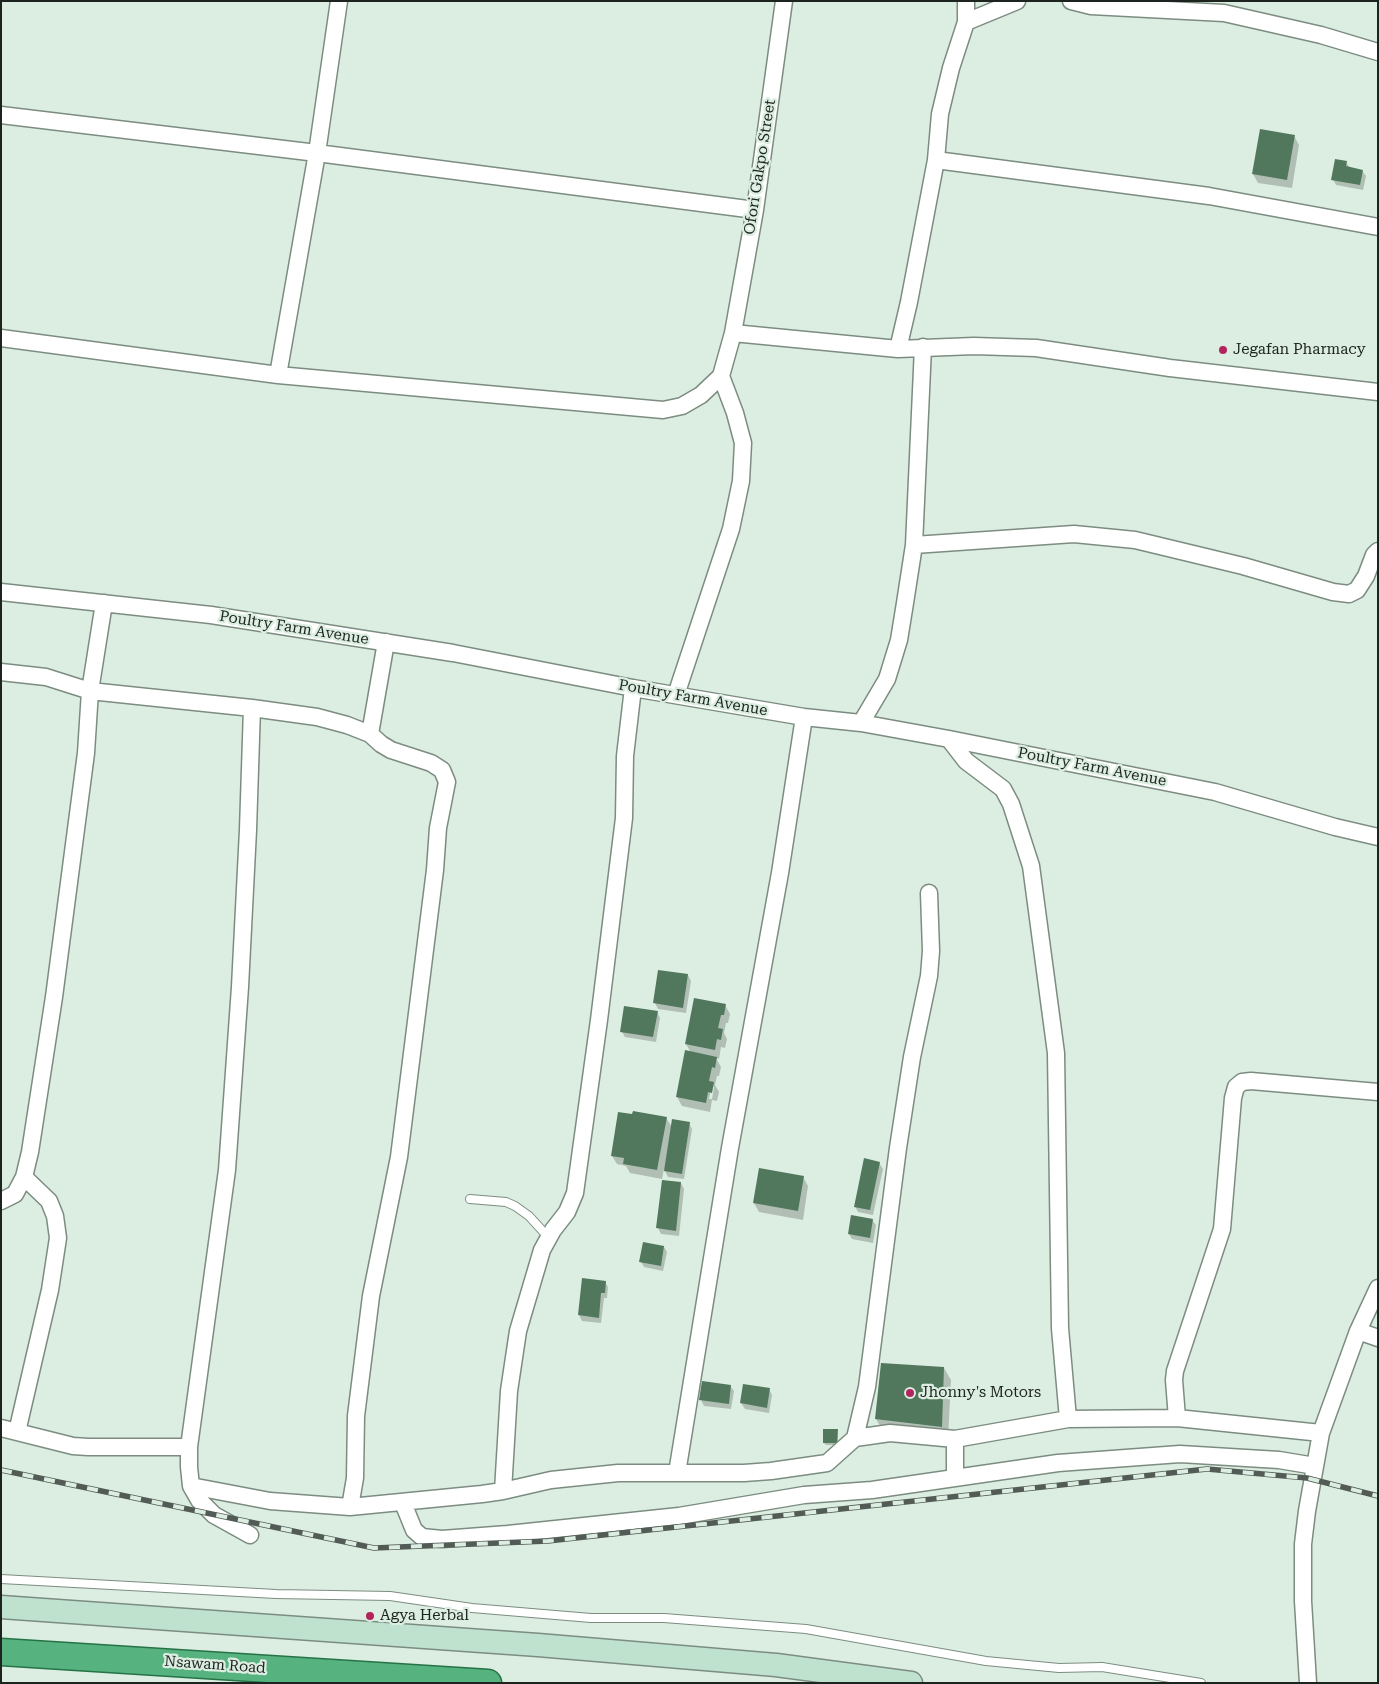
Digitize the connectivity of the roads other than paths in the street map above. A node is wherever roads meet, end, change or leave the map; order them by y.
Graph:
1 (338, 1) edge
2 (966, 1) edge
3 (1017, 1) edge
4 (1071, 1) edge
5 (780, 2) edge
6 (966, 22) junction
7 (1378, 52) edge
8 (1, 116) edge
9 (317, 153) junction
10 (936, 160) junction
11 (755, 210) junction
12 (1378, 227) edge
13 (733, 333) junction
14 (1, 338) edge
15 (923, 347) junction
16 (898, 349) junction
17 (278, 375) junction
18 (721, 376) junction
19 (1378, 392) edge
20 (914, 546) junction
21 (1378, 551) edge
22 (1, 592) edge
23 (104, 603) junction
24 (386, 642) junction
25 (1, 672) edge
26 (633, 688) junction
27 (90, 691) junction
28 (676, 696) junction
29 (252, 708) junction
30 (804, 717) junction
31 (860, 724) junction
32 (370, 734) junction
33 (950, 739) junction
34 (1378, 837) edge
35 (929, 893) dead end
36 (1378, 1092) edge
37 (24, 1177) junction
38 (470, 1199) dead end
39 (1, 1201) edge
40 (549, 1238) junction
41 (1378, 1288) edge
42 (1358, 1331) junction
43 (1378, 1338) edge
44 (1177, 1418) junction
45 (1068, 1419) junction
46 (9, 1430) edge
47 (1321, 1433) junction
48 (855, 1438) junction
49 (955, 1439) junction
50 (189, 1446) junction
51 (1315, 1466) junction
52 (801, 1467) junction
53 (677, 1473) junction
54 (955, 1478) junction
55 (191, 1486) junction
56 (503, 1491) junction
57 (804, 1495) junction
58 (403, 1503) junction
59 (350, 1507) junction
60 (250, 1535) dead end
61 (1, 1579) edge
62 (1, 1607) edge
63 (1, 1652) edge
64 (488, 1683) edge
65 (911, 1683) edge
66 (1201, 1683) edge
67 (1308, 1683) edge

1 - 9 street
2 - 6 street
3 - 6 street
4 - 7 street
5 - 11 street, Ofori Gakpo Street
6 - 10 street
8 - 9 street
9 - 11 street
9 - 17 street
10 - 12 street
10 - 16 street
11 - 13 street, Ofori Gakpo Street
13 - 16 street
13 - 18 street, Ofori Gakpo Street
14 - 17 street
15 - 16 street
15 - 19 street
15 - 20 street
17 - 18 street
18 - 28 street
20 - 21 street
20 - 31 street
22 - 23 street, Poultry Farm Avenue
23 - 24 street, Poultry Farm Avenue
23 - 27 street
24 - 26 street, Poultry Farm Avenue
24 - 32 street
25 - 27 street
26 - 28 street, Poultry Farm Avenue
26 - 40 street
27 - 29 street
27 - 37 street
28 - 30 street, Poultry Farm Avenue
29 - 32 street
29 - 50 street
30 - 31 street, Poultry Farm Avenue
30 - 53 street
31 - 33 street, Poultry Farm Avenue
32 - 59 street
33 - 34 street, Poultry Farm Avenue
33 - 45 street
35 - 48 street
36 - 44 street
37 - 39 street
37 - 46 street
38 - 40 lane
40 - 56 street
41 - 42 street
42 - 43 street
42 - 47 street
44 - 45 street
44 - 47 street
45 - 49 street
46 - 50 street
47 - 51 street
48 - 49 street
48 - 52 street
49 - 54 street
50 - 55 street
51 - 54 street
51 - 67 street
52 - 53 street
52 - 57 street
53 - 56 street
54 - 57 street
55 - 59 street
55 - 60 street
56 - 58 street
57 - 58 street
58 - 59 street
61 - 66 lane
62 - 65 main road
63 - 64 highway, Nsawam Road

